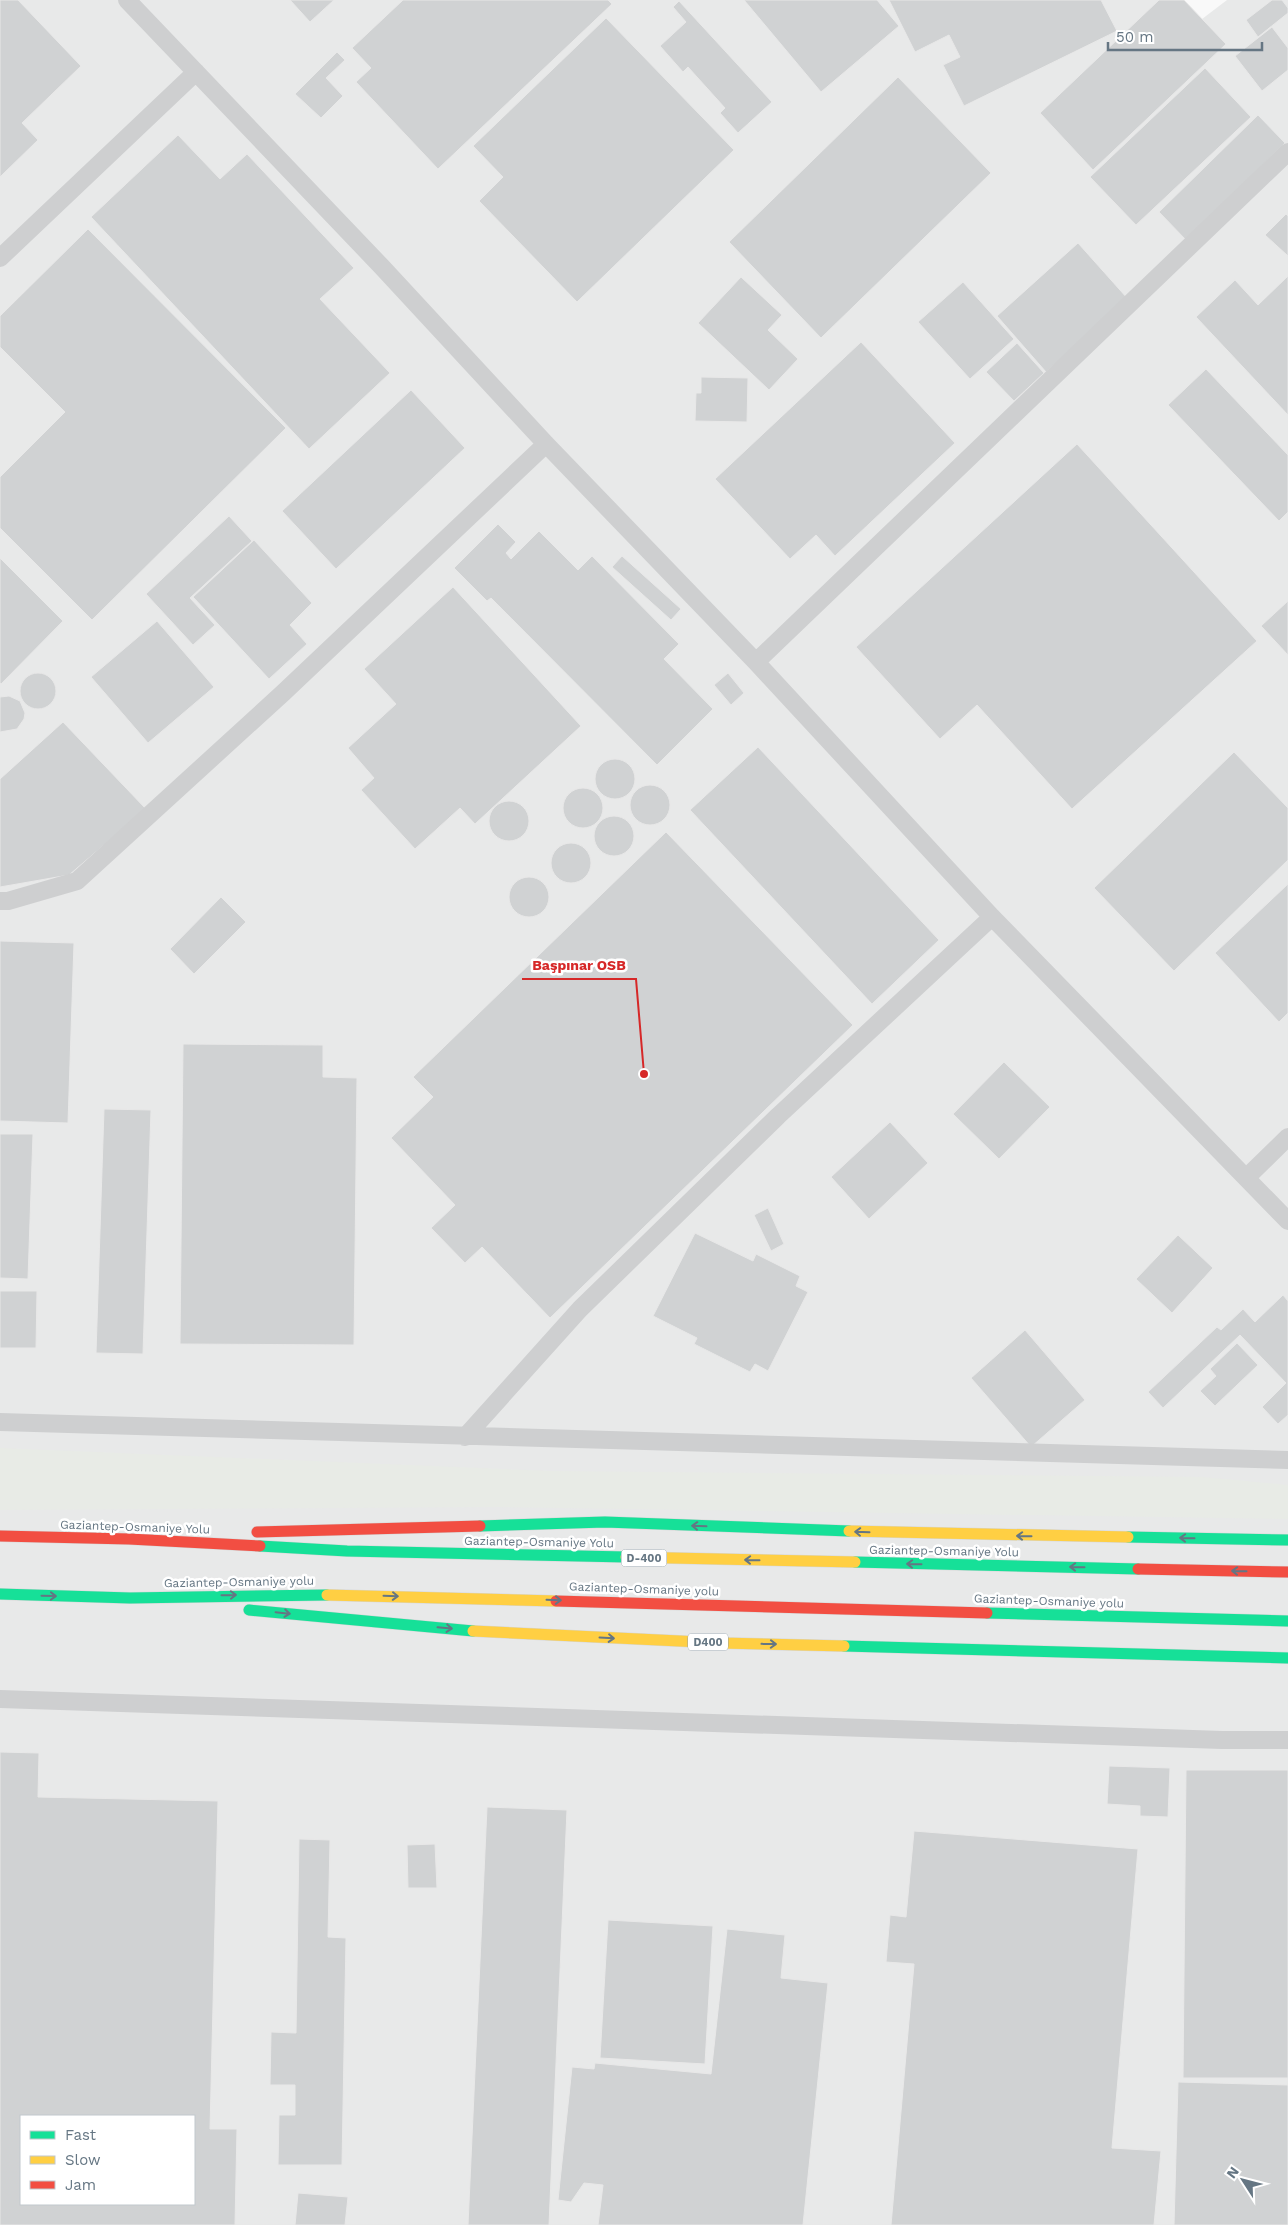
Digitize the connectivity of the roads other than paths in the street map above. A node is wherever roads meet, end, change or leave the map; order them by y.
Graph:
1 (127, 0) edge
2 (196, 72) junction
3 (1288, 152) edge
4 (0, 258) edge
5 (546, 444) junction
6 (756, 662) junction
7 (0, 901) edge
8 (992, 917) junction
9 (1288, 1136) edge
10 (1247, 1177) junction
11 (1288, 1221) edge
12 (0, 1422) edge
13 (465, 1437) junction
14 (1288, 1460) edge
15 (0, 1536) edge
16 (129, 1539) junction
17 (1288, 1540) edge
18 (1288, 1572) edge
19 (0, 1594) edge
20 (130, 1598) junction
21 (1288, 1621) edge
22 (1288, 1658) edge
23 (0, 1699) edge
24 (1288, 1740) edge

1 - 2 street
2 - 4 street
2 - 5 street
3 - 6 street
5 - 6 street
5 - 7 street
6 - 8 street
8 - 10 street
8 - 13 street
9 - 10 street
10 - 11 street
12 - 13 street
13 - 14 street
15 - 16 highway, Gaziantep-Osmaniye Yolu / D-400
17 -> 16 highway
18 -> 16 highway, Gaziantep-Osmaniye Yolu / D-400
19 -> 20 highway, Gaziantep-Osmaniye yolu
20 -> 21 highway, Gaziantep-Osmaniye yolu
20 -> 22 highway, D400
23 - 24 street

